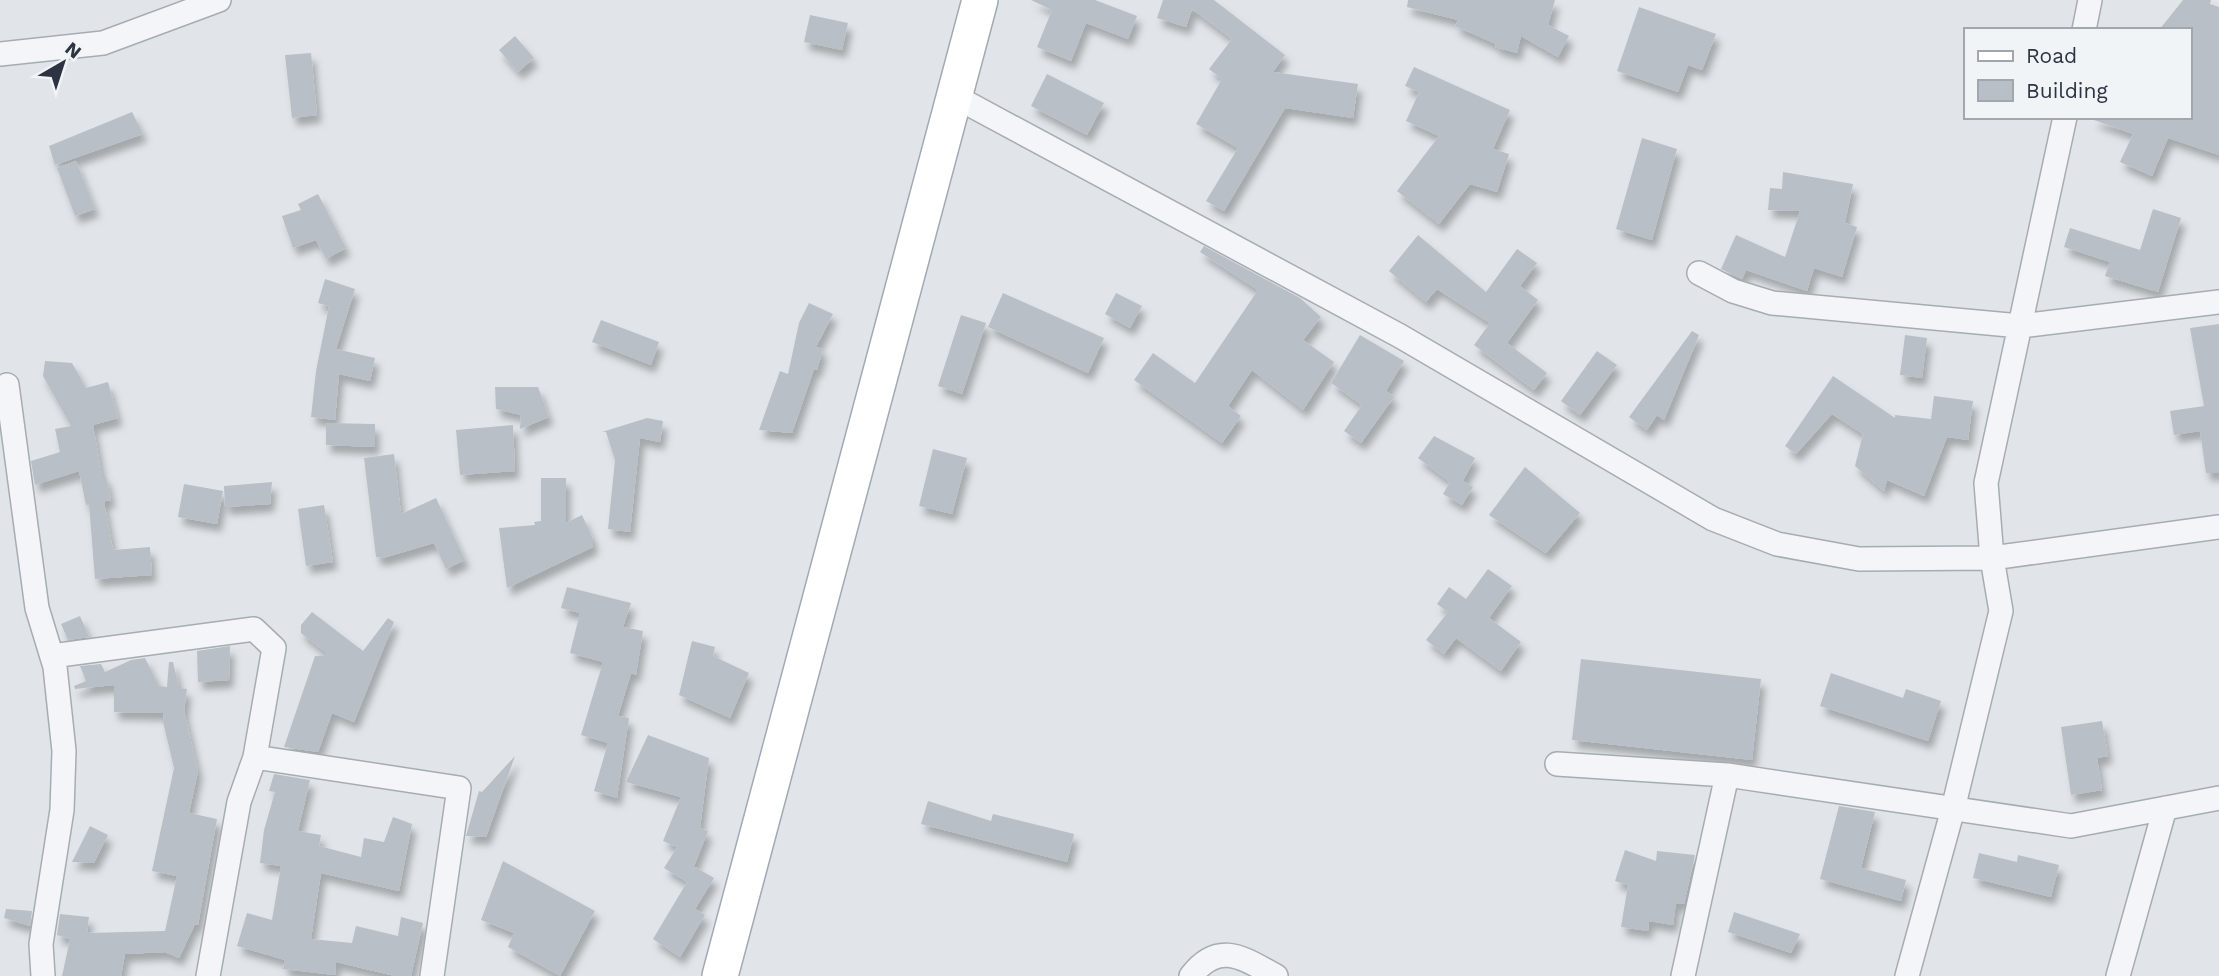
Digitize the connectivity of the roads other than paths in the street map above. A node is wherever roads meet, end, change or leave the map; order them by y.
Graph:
1 (219, 0) edge
2 (980, 0) edge
3 (2090, 0) edge
4 (2084, 28) edge
5 (0, 54) edge
6 (954, 96) junction
7 (2065, 119) edge
8 (1699, 273) dead end
9 (2219, 302) edge
10 (2020, 326) junction
11 (7, 386) dead end
12 (2219, 527) edge
13 (1992, 558) junction
14 (52, 656) junction
15 (255, 757) junction
16 (1558, 764) dead end
17 (1727, 775) junction
18 (2219, 798) edge
19 (2165, 808) junction
20 (1953, 809) junction
21 (43, 976) edge
22 (208, 976) edge
23 (432, 976) edge
24 (720, 976) edge
25 (1191, 976) edge
26 (1276, 976) edge
27 (1683, 976) edge
28 (1907, 976) edge
29 (2118, 976) edge

1 - 5 street
2 - 6 main road
3 - 4 street
6 - 13 street
6 - 24 main road
7 - 10 street
8 - 10 street
9 - 10 street
10 - 13 street
11 - 14 street
12 - 13 street
13 - 20 street
14 - 15 street
14 - 21 street
15 - 22 street
15 - 23 street
16 - 17 street
17 - 20 street
17 - 27 street
18 - 19 street
19 - 20 street
19 - 29 street
20 - 28 street
25 - 26 street

